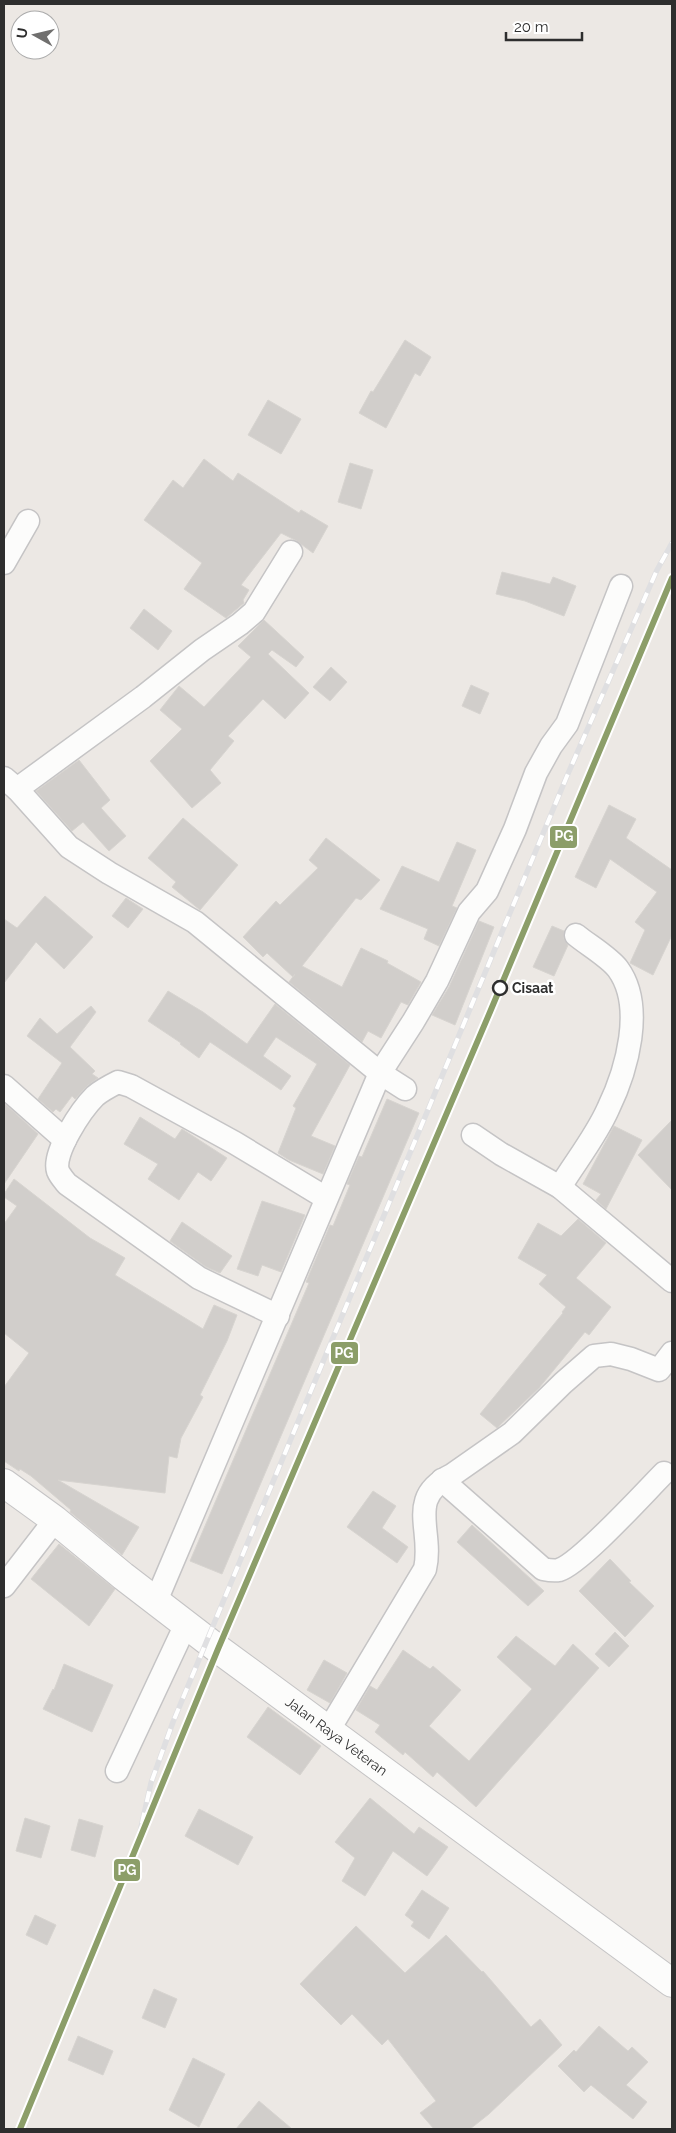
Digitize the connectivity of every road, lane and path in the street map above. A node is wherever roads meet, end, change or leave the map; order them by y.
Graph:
1 (28, 521) dead end
2 (291, 552) dead end
3 (4, 564) edge
4 (621, 586) dead end
5 (10, 783) edge
6 (576, 935) dead end
7 (380, 1072) junction
8 (4, 1086) edge
9 (405, 1089) dead end
10 (60, 1135) junction
11 (472, 1135) dead end
12 (560, 1187) junction
13 (326, 1198) junction
14 (672, 1281) edge
15 (278, 1316) junction
16 (672, 1353) edge
17 (666, 1375) edge
18 (664, 1473) dead end
19 (442, 1480) junction
20 (4, 1483) edge
21 (55, 1520) junction
22 (4, 1586) edge
23 (156, 1601) junction
24 (186, 1624) junction
25 (328, 1731) junction
26 (118, 1771) dead end
27 (672, 1983) edge

1 - 3 street
2 - 5 street
4 - 7 street
5 - 7 street
6 - 12 street
7 - 9 street
7 - 13 street
8 - 10 street
10 - 13 street
10 - 15 street
11 - 12 street
12 - 14 street
13 - 15 street
15 - 23 street
16 - 17 street
17 - 19 street
18 - 19 street
19 - 25 street
20 - 21 street, Jalan Raya Veteran
21 - 22 street
21 - 23 street, Jalan Raya Veteran
23 - 24 street, Jalan Raya Veteran
24 - 25 street, Jalan Raya Veteran
24 - 26 street
25 - 27 street, Jalan Raya Veteran

